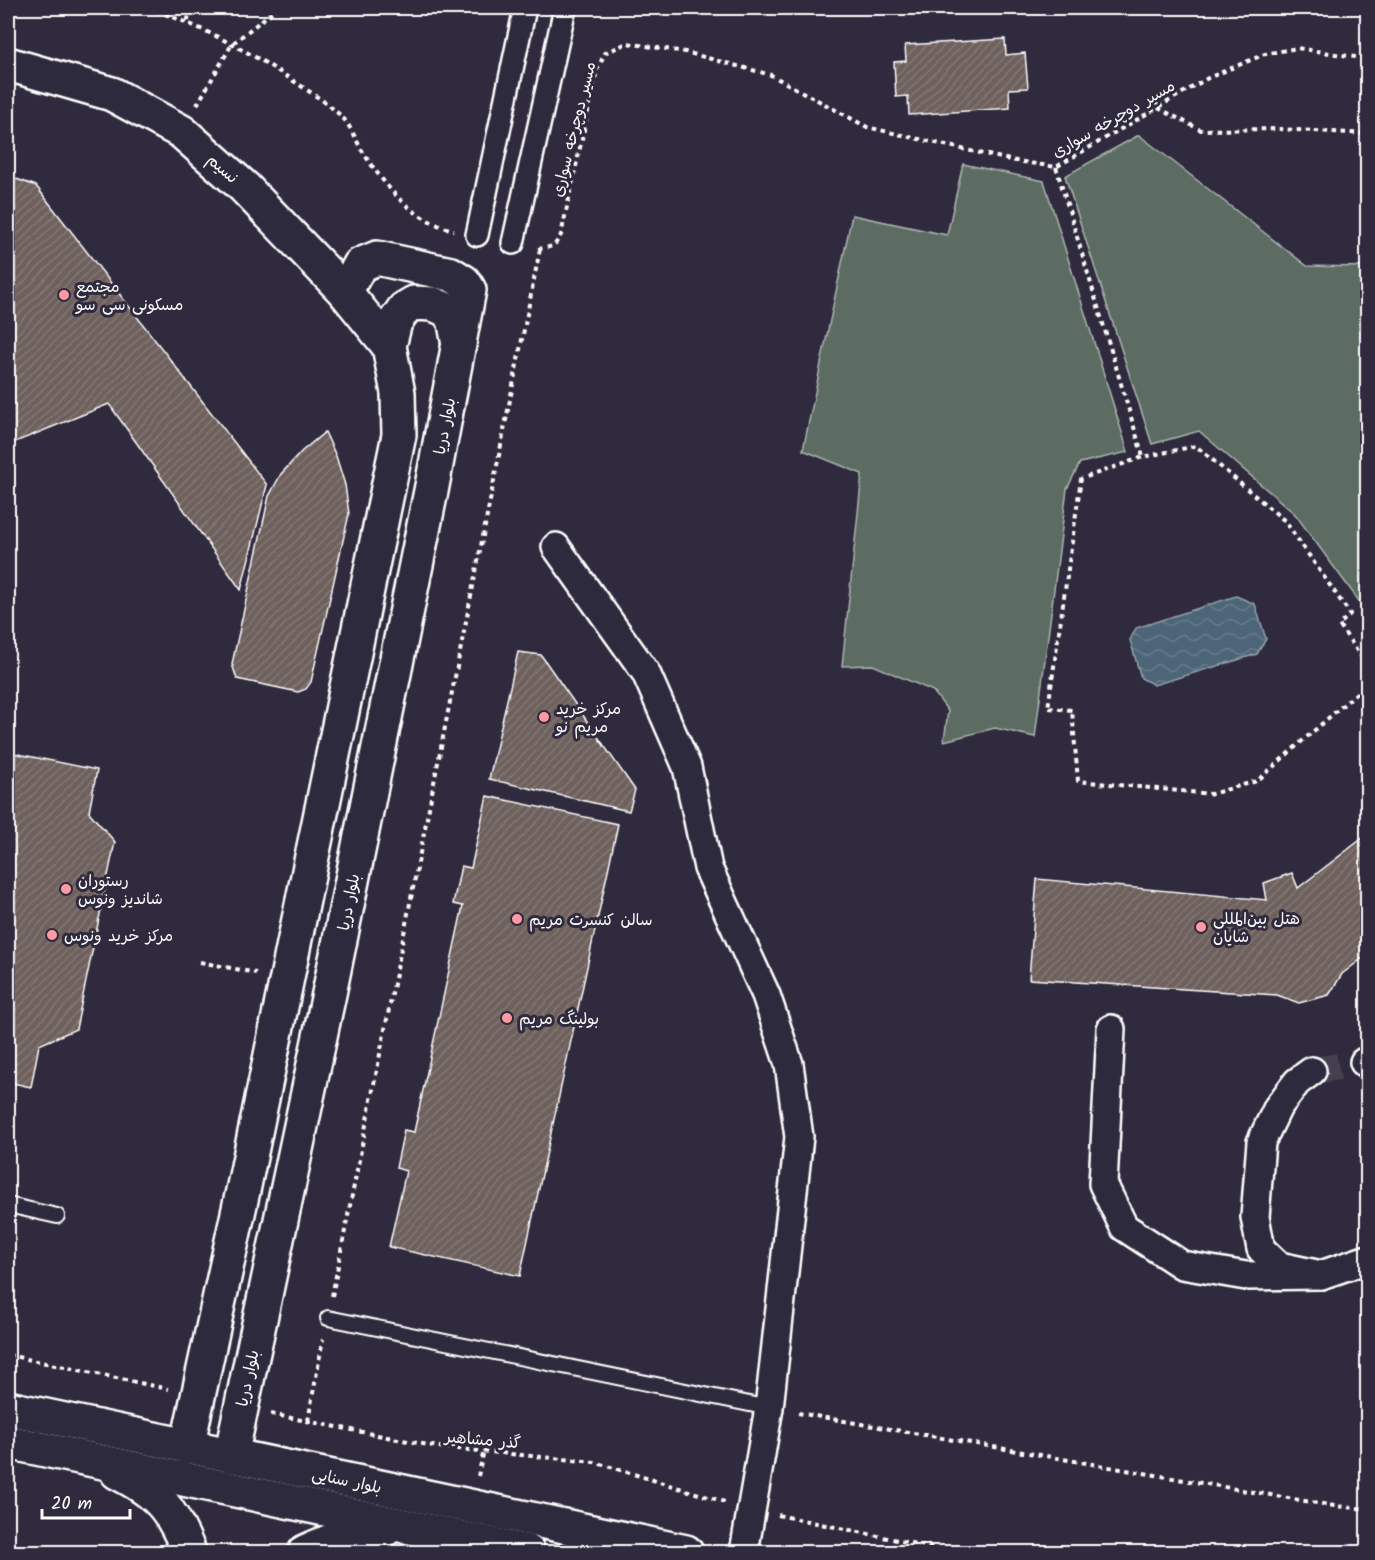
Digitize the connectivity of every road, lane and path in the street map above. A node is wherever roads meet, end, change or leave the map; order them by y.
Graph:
1 (148, 8) edge
2 (189, 8) edge
3 (277, 8) edge
4 (525, 8) edge
5 (566, 8) edge
6 (188, 21) junction
7 (232, 44) junction
8 (1368, 59) edge
9 (8, 64) edge
10 (1158, 107) junction
11 (182, 132) junction
12 (1368, 134) edge
13 (1056, 167) junction
14 (477, 235) joint
15 (513, 243) joint
16 (540, 249) junction
17 (345, 292) junction
18 (389, 345) junction
19 (460, 347) junction
20 (1143, 457) junction
21 (556, 547) dead end
22 (1368, 666) edge
23 (1368, 683) edge
24 (331, 763) junction
25 (374, 772) junction
26 (1111, 1029) dead end
27 (1312, 1071) tunnel mouth
28 (244, 1186) junction
29 (285, 1195) junction
30 (8, 1205) edge
31 (57, 1216) dead end
32 (1368, 1259) edge
33 (1321, 1275) junction
34 (328, 1318) junction
35 (8, 1355) edge
36 (198, 1395) junction
37 (8, 1408) edge
38 (241, 1408) junction
39 (769, 1408) junction
40 (308, 1421) junction
41 (8, 1442) edge
42 (187, 1446) junction
43 (231, 1456) junction
44 (94, 1460) junction
45 (1368, 1509) edge
46 (752, 1510) junction
47 (414, 1528) junction
48 (189, 1552) edge
49 (305, 1552) edge
50 (528, 1552) edge
51 (687, 1552) edge
52 (744, 1552) edge
53 (954, 1552) edge

1 - 6 path
2 - 6 path
3 - 7 path
4 - 14 street
5 - 15 street
6 - 7 path
7 - 11 path
7 - 14 path
8 - 10 path, مسیر دوچرخه سواری
9 - 11 main road, نسیم
10 - 12 path
10 - 13 path, مسیر دوچرخه سواری
11 - 17 main road, نسیم
13 - 16 path, مسیر دوچرخه سواری
13 - 20 path
15 - 16 path
16 - 34 path
17 - 18 main road, نسیم
17 - 19 main road, بلوار دریا
18 - 19 main road
18 - 24 main road
19 - 25 main road, بلوار دریا
20 - 22 path
20 - 23 path
21 - 39 street
24 - 25 main road
24 - 28 main road
25 - 29 main road, بلوار دریا
26 - 33 street
27 - 33 street
28 - 29 main road
28 - 36 main road
29 - 38 main road, بلوار دریا
30 - 31 lane
32 - 33 street
34 - 39 lane
34 - 40 path
35 - 36 path
36 - 42 main road
37 - 42 main road, بلوار سنایی
38 - 40 path, گذر مشاهیر
38 - 43 main road, بلوار دریا
39 - 45 path
39 - 46 street
40 - 46 path, گذر مشاهیر
41 - 44 main road, بلوار سنایی
42 - 43 main road, بلوار سنایی
43 - 51 main road, بلوار سنایی
44 - 47 main road, بلوار سنایی
44 - 48 main road
46 - 52 street
46 - 53 path, گذر مشاهیر
47 - 49 main road
47 - 50 main road, بلوار سنایی

